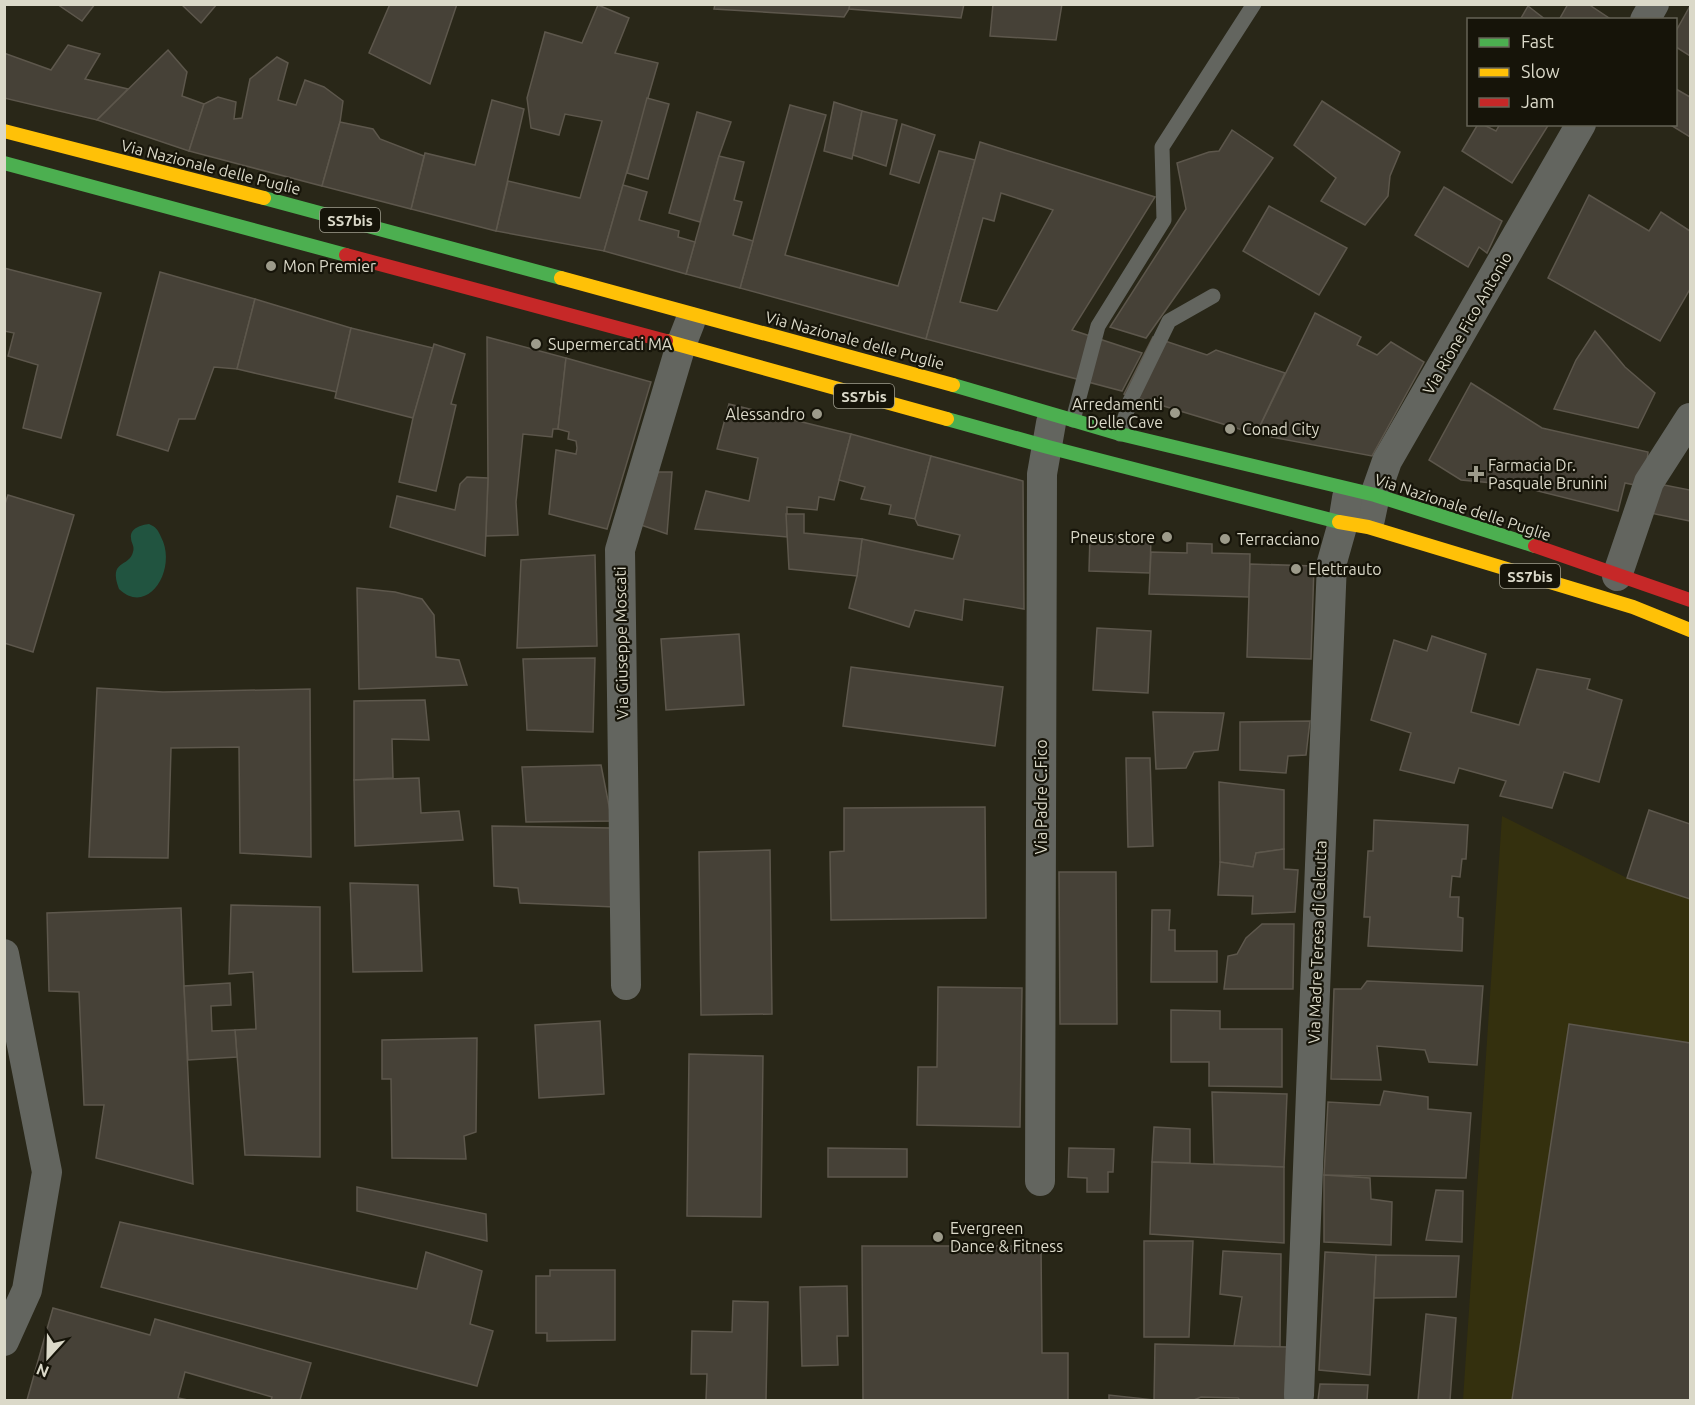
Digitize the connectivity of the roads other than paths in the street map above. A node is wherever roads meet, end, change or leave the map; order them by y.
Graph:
1 (1254, 4) edge
2 (1654, 4) edge
3 (1646, 18) edge
4 (1580, 126) edge
5 (4, 131) edge
6 (4, 163) edge
7 (1213, 296) dead end
8 (694, 314) junction
9 (681, 345) junction
10 (1063, 418) junction
11 (1690, 418) edge
12 (1120, 434) junction
13 (1048, 447) junction
14 (1362, 493) junction
15 (1356, 525) junction
16 (1617, 576) junction
17 (1690, 600) edge
18 (1690, 630) edge
19 (4, 954) edge
20 (626, 985) dead end
21 (1040, 1181) dead end
22 (4, 1341) edge
23 (1299, 1395) dead end

1 - 10 lane
2 - 3 street
4 - 14 street, Via Rione Fico Antonio
5 - 8 main road, Via Nazionale delle Puglie / SS7bis
6 - 9 main road, SS7bis
7 - 12 lane
8 - 9 street, Via Giuseppe Moscati
8 - 10 main road, Via Nazionale delle Puglie / SS7bis
9 - 13 main road, SS7bis
9 - 20 street, Via Giuseppe Moscati
10 - 12 main road, Via Nazionale delle Puglie / SS7bis
10 - 13 street, Via Padre C.Fico
11 - 16 street
12 - 14 main road, Via Nazionale delle Puglie / SS7bis
13 - 15 main road, SS7bis
13 - 21 street, Via Padre C.Fico
14 - 15 street, Via Rione Fico Antonio
14 - 16 main road, Via Nazionale delle Puglie / SS7bis
15 - 18 main road, SS7bis
15 - 23 street, Via Madre Teresa di Calcutta
16 - 17 main road, Via Nazionale delle Puglie / SS7bis
19 - 22 street

